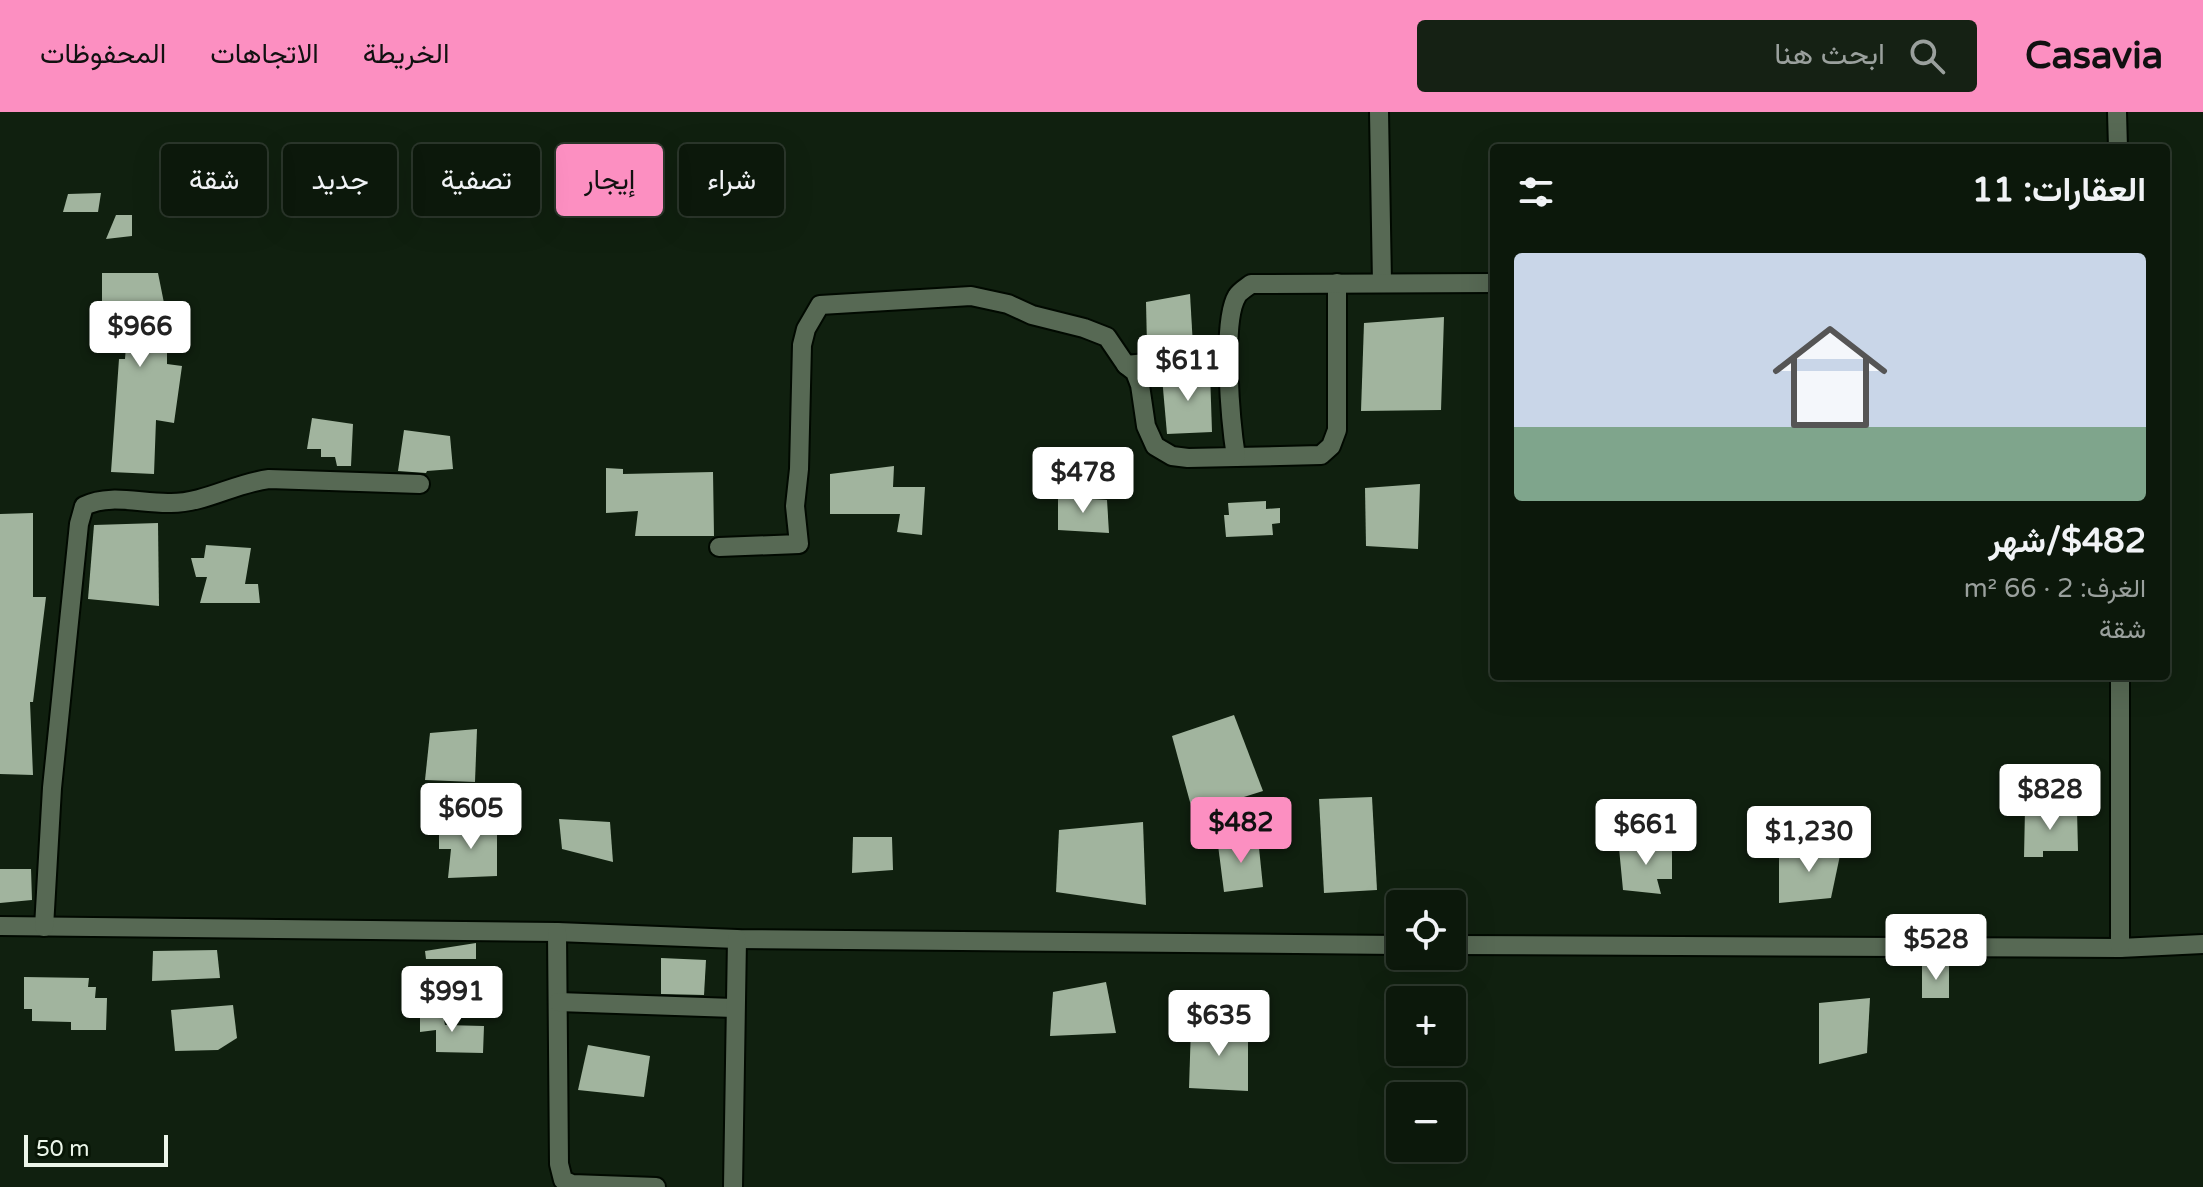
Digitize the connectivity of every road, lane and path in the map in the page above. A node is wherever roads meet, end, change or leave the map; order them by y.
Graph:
1 (1379, 112) edge
2 (2117, 112) edge
3 (2118, 144) edge
4 (1337, 283) junction
5 (1382, 283) junction
6 (1490, 283) edge
7 (1228, 355) junction
8 (1126, 365) junction
9 (1236, 457) junction
10 (420, 484) dead end
11 (719, 547) dead end
12 (2120, 680) edge
13 (0, 926) edge
14 (44, 927) junction
15 (557, 932) junction
16 (737, 939) junction
17 (2203, 944) edge
18 (1386, 945) edge
19 (1466, 945) edge
20 (2120, 948) junction
21 (558, 1002) junction
22 (734, 1008) junction
23 (656, 1187) edge
24 (733, 1187) edge

1 - 5 street
2 - 3 street
4 - 5 street
4 - 7 street
4 - 9 street
5 - 6 street
7 - 8 street
7 - 9 street
8 - 9 street
8 - 11 street
10 - 14 street
12 - 20 street
13 - 14 street
14 - 15 street
15 - 16 street
15 - 21 street
16 - 18 street
16 - 22 street
17 - 20 street
19 - 20 street
21 - 22 street
21 - 23 street
22 - 24 street

